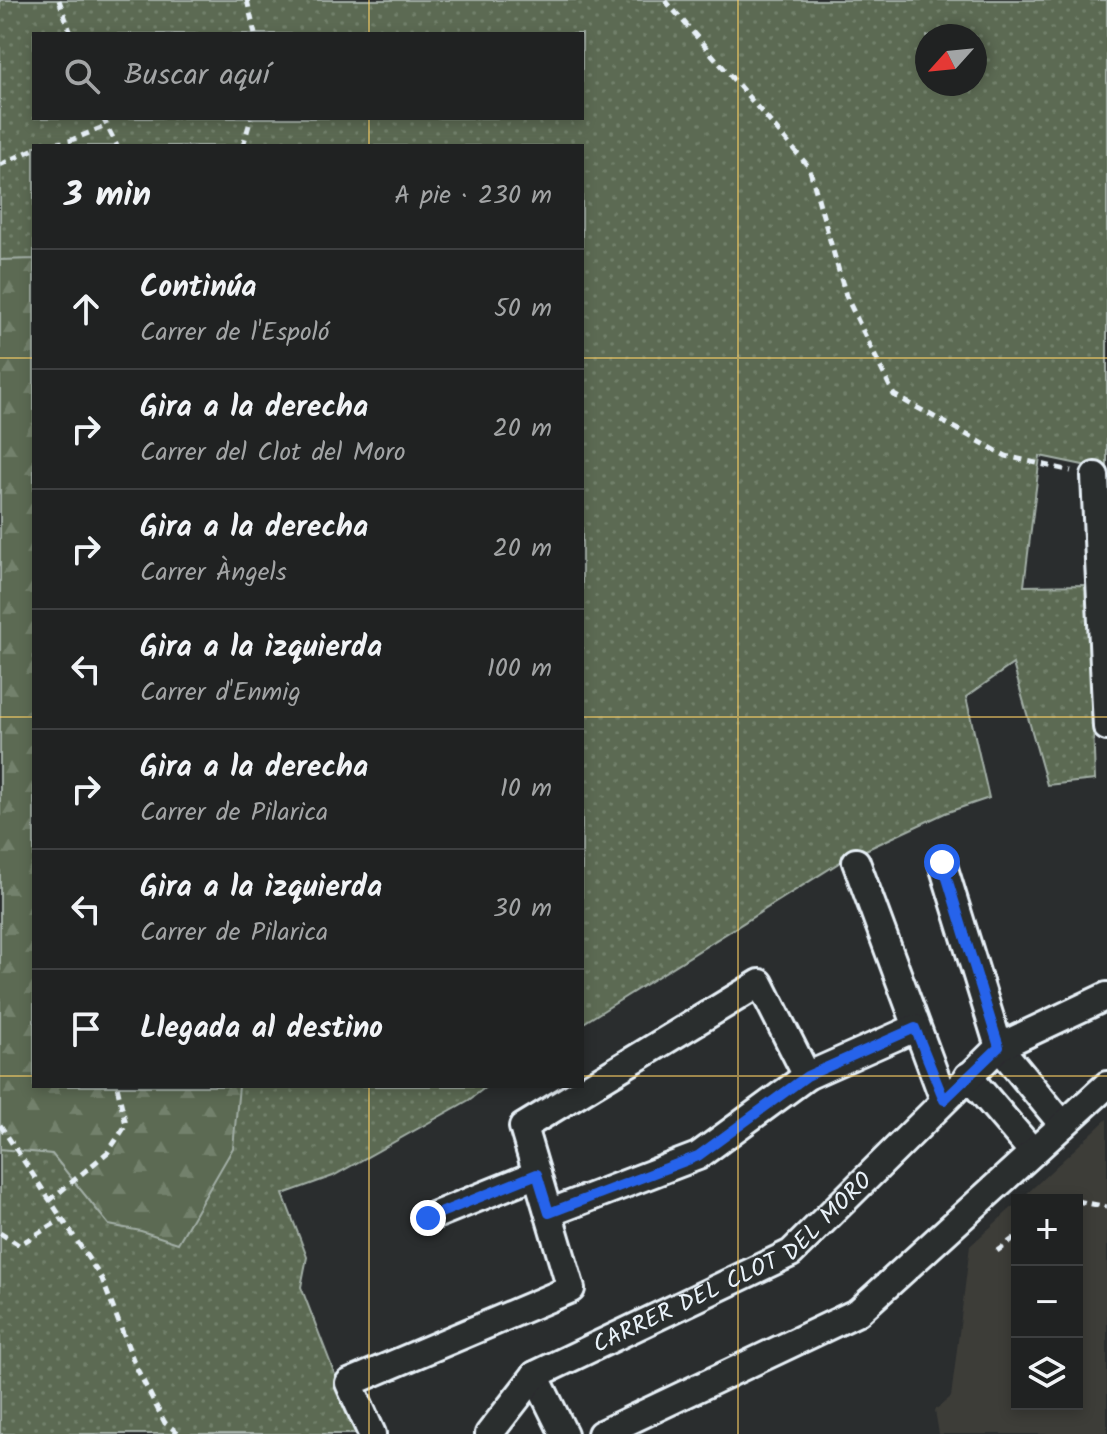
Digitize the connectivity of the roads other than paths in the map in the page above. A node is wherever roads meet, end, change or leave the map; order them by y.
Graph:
1 (1095, 476) road end
2 (1107, 727) edge
3 (856, 862) dead end
4 (942, 862) dead end
5 (1107, 996) edge
6 (915, 1028) junction
7 (999, 1047) junction
8 (807, 1076) junction
9 (968, 1076) junction
10 (1107, 1085) edge
11 (944, 1100) junction
12 (1063, 1125) junction
13 (1033, 1152) junction
14 (537, 1174) junction
15 (549, 1213) junction
16 (428, 1218) dead end
17 (535, 1375) junction
18 (372, 1434) edge
19 (489, 1434) edge
20 (564, 1434) edge
21 (601, 1434) edge

1 - 2 street
3 - 6 street
4 - 7 street
5 - 7 street, CARRER DEL CLOT DEL MORO
6 - 8 street
6 - 11 street
7 - 9 street, CARRER DEL CLOT DEL MORO
7 - 12 street
8 - 14 street
8 - 15 street
9 - 11 street, CARRER DEL CLOT DEL MORO
9 - 13 street
10 - 12 street
11 - 17 street, CARRER DEL CLOT DEL MORO
12 - 13 street
13 - 21 street
14 - 15 street
14 - 16 street
15 - 18 street
17 - 19 street, CARRER DEL CLOT DEL MORO
17 - 20 street

